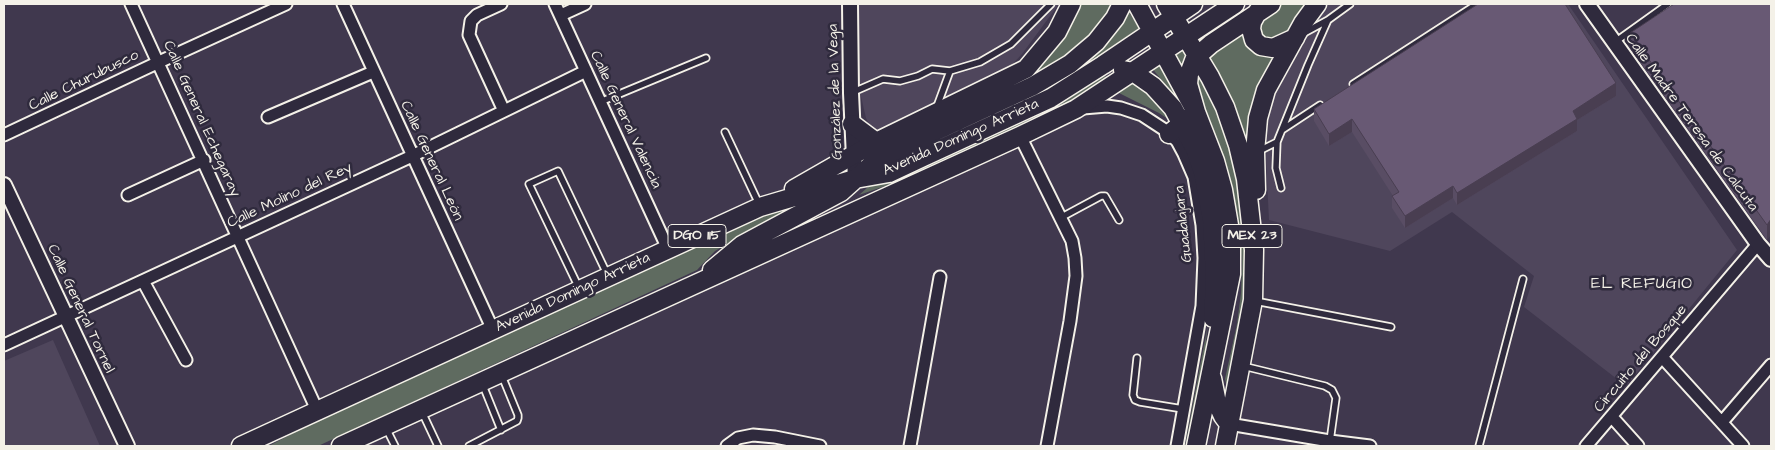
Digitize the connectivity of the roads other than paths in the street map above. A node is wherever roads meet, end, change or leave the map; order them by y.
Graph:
1 (131, 4) edge
2 (286, 4) edge
3 (343, 4) edge
4 (501, 4) edge
5 (555, 4) edge
6 (585, 4) edge
7 (850, 4) edge
8 (1043, 4) edge
9 (1051, 4) edge
10 (1072, 4) edge
11 (1122, 4) edge
12 (1137, 4) edge
13 (1194, 4) edge
14 (1234, 4) edge
15 (1317, 4) edge
16 (1350, 4) edge
17 (1477, 4) edge
18 (1587, 4) edge
19 (1655, 4) edge
20 (1668, 4) edge
21 (1265, 7) edge
22 (1170, 10) edge
23 (1660, 10) junction
24 (1043, 12) junction
25 (561, 15) junction
26 (1328, 20) junction
27 (1152, 31) junction
28 (1186, 36) junction
29 (1295, 38) junction
30 (1614, 43) junction
31 (1162, 51) junction
32 (1197, 56) junction
33 (706, 58) dead end
34 (159, 62) junction
35 (1103, 65) junction
36 (586, 71) junction
37 (950, 71) junction
38 (373, 72) junction
39 (1133, 72) junction
40 (1350, 86) edge
41 (850, 93) junction
42 (1330, 99) edge
43 (600, 102) junction
44 (1076, 109) junction
45 (504, 112) junction
46 (933, 116) junction
47 (268, 117) dead end
48 (1182, 123) junction
49 (852, 124) junction
50 (1282, 130) junction
51 (725, 132) dead end
52 (4, 136) edge
53 (1020, 136) junction
54 (876, 142) junction
55 (1278, 142) junction
56 (896, 151) junction
57 (1255, 152) junction
58 (412, 156) junction
59 (854, 156) junction
60 (923, 157) junction
61 (204, 160) junction
62 (855, 179) junction
63 (4, 185) edge
64 (1282, 188) dead end
65 (128, 195) dead end
66 (760, 207) junction
67 (1062, 218) junction
68 (1119, 220) dead end
69 (238, 236) junction
70 (1758, 244) junction
71 (668, 249) junction
72 (1254, 250) junction
73 (1771, 259) edge
74 (608, 276) junction
75 (940, 277) dead end
76 (1524, 279) dead end
77 (143, 281) junction
78 (700, 281) junction
79 (580, 290) junction
80 (1253, 300) junction
81 (1213, 311) junction
82 (66, 316) junction
83 (1391, 327) dead end
84 (493, 330) junction
85 (4, 345) edge
86 (1662, 357) junction
87 (1137, 358) dead end
88 (186, 360) dead end
89 (1771, 365) edge
90 (1241, 366) junction
91 (1210, 369) junction
92 (501, 372) junction
93 (481, 381) junction
94 (1183, 409) junction
95 (317, 410) junction
96 (421, 410) junction
97 (1612, 417) junction
98 (1722, 422) junction
99 (1230, 424) junction
100 (385, 426) junction
101 (501, 430) junction
102 (1330, 441) junction
103 (127, 446) edge
104 (241, 446) edge
105 (341, 446) edge
106 (395, 446) edge
107 (438, 446) edge
108 (469, 446) edge
109 (727, 446) edge
110 (820, 446) edge
111 (910, 446) edge
112 (1047, 446) edge
113 (1176, 446) edge
114 (1196, 446) edge
115 (1225, 446) edge
116 (1370, 446) edge
117 (1479, 446) edge
118 (1586, 446) edge
119 (1638, 446) edge
120 (1743, 446) edge

1 - 34 street, Calle General Echegaray
2 - 34 street, Calle Churubusco
3 - 38 street, Calle General León
4 - 45 street
5 - 25 street, Calle General Valencia
6 - 25 street
7 - 41 street, González de la Vega
8 - 24 lane
9 - 24 lane
10 - 46 main road
11 - 56 main road
12 - 27 main road, MEX 23
13 - 22 main road, Avenida Domingo Arrieta
14 - 28 main road, Avenida Domingo Arrieta
15 - 29 main road
16 - 26 lane
17 - 40 lane
18 - 30 street, Calle Madre Teresa de Calcuta
19 - 23 lane
20 - 23 lane
21 - 29 main road
21 - 32 main road
22 - 27 main road, Avenida Domingo Arrieta / DGO 115
22 - 28 main road, MEX 23
23 - 30 lane
24 - 37 lane
25 - 36 street, Calle General Valencia
26 - 29 lane
26 - 50 lane
27 - 31 main road, MEX 23
27 - 35 main road, Avenida Domingo Arrieta / DGO 115
28 - 31 main road, Avenida Domingo Arrieta / DGO 115
28 - 32 main road, MEX 23
29 - 57 main road
30 - 70 street, Calle Madre Teresa de Calcuta
31 - 39 main road, Avenida Domingo Arrieta / DGO 115
31 - 48 main road, MEX 23
32 - 48 main road
32 - 72 main road, MEX 23
33 - 43 lane
34 - 52 street, Calle Churubusco
34 - 61 street, Calle General Echegaray
35 - 39 main road
35 - 60 main road, Avenida Domingo Arrieta / DGO 115
36 - 43 street, Calle General Valencia
36 - 45 street, Calle Molino del Rey
37 - 41 lane
37 - 46 lane
38 - 47 street
38 - 58 street, Calle General León
39 - 44 main road, Avenida Domingo Arrieta / DGO 115
39 - 48 main road
41 - 49 street, González de la Vega
42 - 50 lane
43 - 71 street, Calle General Valencia
44 - 48 street, Guadalajara
44 - 53 main road, Avenida Domingo Arrieta / DGO 115
45 - 58 street, Calle Molino del Rey
46 - 54 main road
48 - 81 street, Guadalajara
48 - 81 main road, MEX 23
49 - 54 main road
49 - 59 street, González de la Vega
50 - 55 lane
51 - 66 lane
53 - 67 street
53 - 78 main road, Avenida Domingo Arrieta / DGO 115
54 - 56 main road
54 - 59 main road
55 - 57 lane
55 - 64 lane
56 - 60 main road
56 - 62 main road
57 - 72 main road
58 - 69 street, Calle Molino del Rey
58 - 84 street, Calle General León
59 - 62 street, González de la Vega
59 - 66 main road
60 - 62 main road, Avenida Domingo Arrieta / DGO 115
61 - 65 street
61 - 69 street, Calle General Echegaray
62 - 66 main road, Avenida Domingo Arrieta / DGO 115
62 - 78 main road
63 - 82 street, Calle General Tornel
66 - 71 main road, Avenida Domingo Arrieta / DGO 115
67 - 68 lane
67 - 112 street
69 - 77 street, Calle Molino del Rey
69 - 95 street, Calle General Echegaray
70 - 73 street, Calle Madre Teresa de Calcuta
70 - 86 street, Circuito del Bosque
71 - 74 main road, Avenida Domingo Arrieta / DGO 115
72 - 80 main road, MEX 23
74 - 79 main road, Avenida Domingo Arrieta / DGO 115
74 - 79 lane
75 - 111 street
76 - 117 lane
77 - 82 street, Calle Molino del Rey
77 - 88 street
78 - 92 main road, Avenida Domingo Arrieta / DGO 115
79 - 84 main road, Avenida Domingo Arrieta / DGO 115
80 - 83 lane
80 - 90 main road, MEX 23
81 - 91 main road
81 - 94 street, Guadalajara
82 - 85 street, Calle Molino del Rey
82 - 103 street, Calle General Tornel
84 - 95 main road, Avenida Domingo Arrieta / DGO 115
86 - 97 street, Circuito del Bosque
86 - 98 street
87 - 94 lane
89 - 98 street
90 - 99 main road, MEX 23
90 - 102 lane
91 - 99 main road
91 - 114 main road
92 - 93 main road, Avenida Domingo Arrieta / DGO 115
92 - 101 lane
93 - 96 main road, Avenida Domingo Arrieta / DGO 115
93 - 101 lane
94 - 113 street, Guadalajara
95 - 104 main road, Avenida Domingo Arrieta / DGO 115
96 - 100 main road, Avenida Domingo Arrieta / DGO 115
96 - 107 lane
97 - 118 street, Circuito del Bosque
97 - 119 street
98 - 120 street
99 - 102 street
99 - 115 main road, MEX 23
100 - 105 main road, Avenida Domingo Arrieta / DGO 115
100 - 106 lane
101 - 108 lane
102 - 116 street
109 - 110 street

